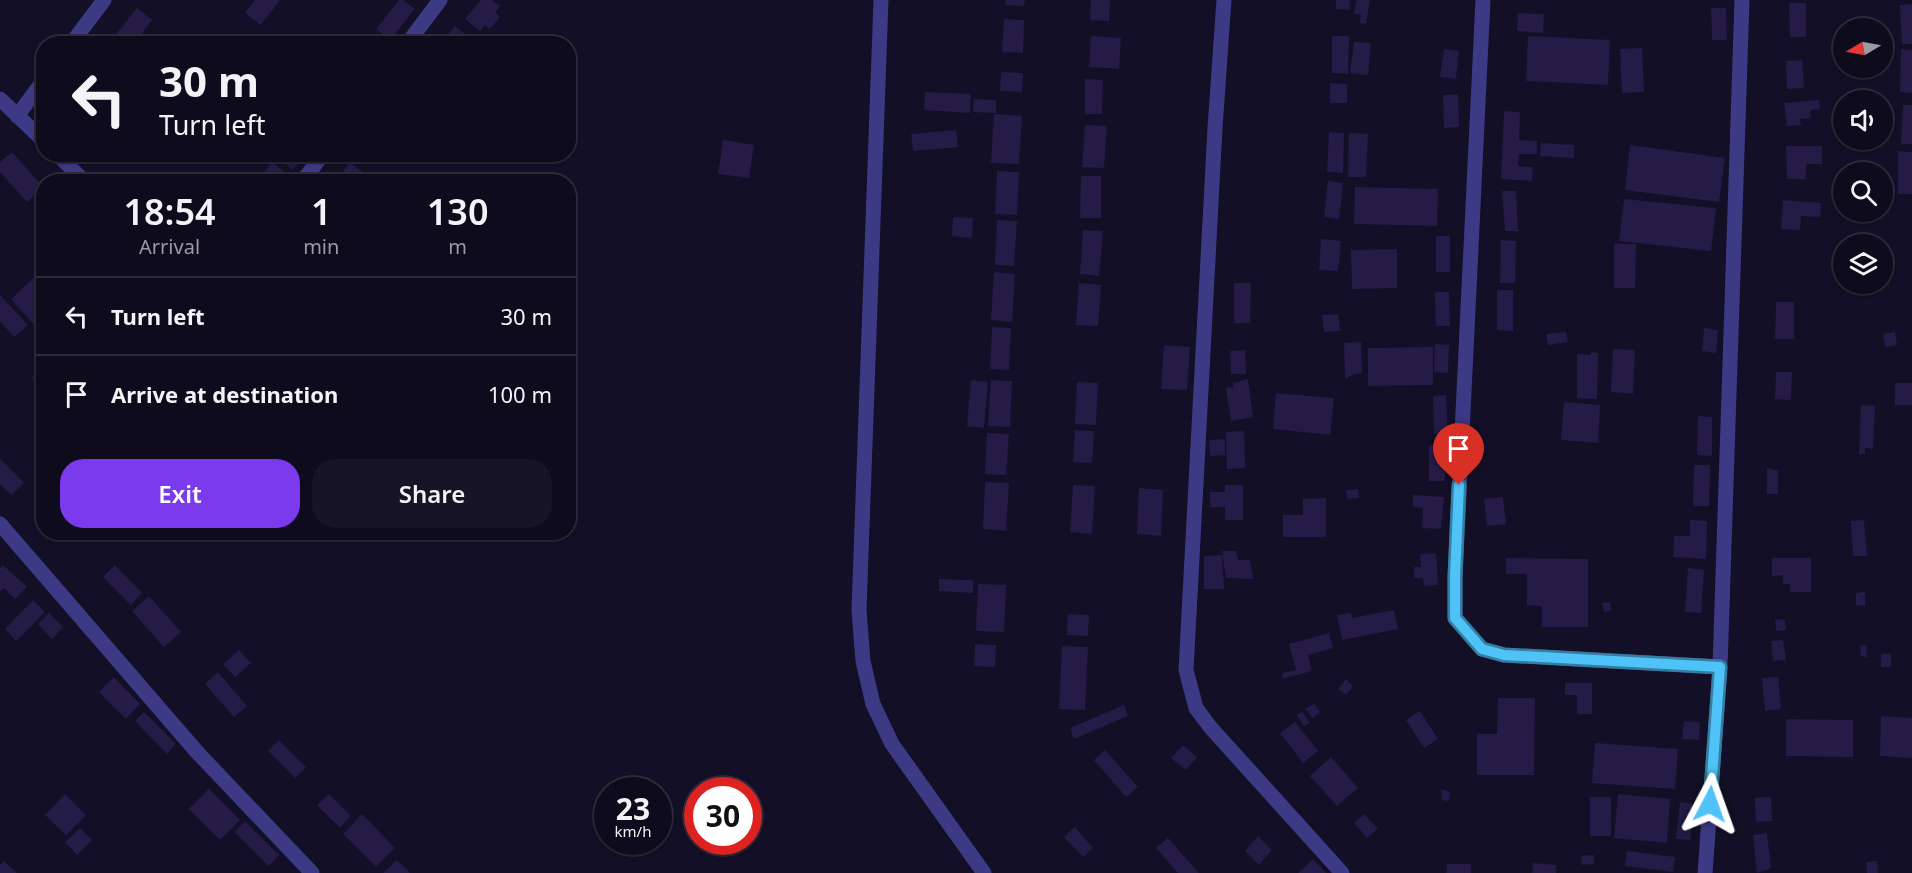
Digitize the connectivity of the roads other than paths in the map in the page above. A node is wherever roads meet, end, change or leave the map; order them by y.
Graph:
1 (104, 0) edge
2 (440, 0) edge
3 (881, 0) edge
4 (1224, 0) edge
5 (1483, 0) edge
6 (1742, 0) edge
7 (77, 36) edge
8 (413, 36) edge
9 (36, 91) edge
10 (0, 99) edge
11 (17, 116) junction
12 (36, 134) edge
13 (65, 162) edge
14 (78, 174) edge
15 (0, 524) edge
16 (1720, 667) junction
17 (312, 873) edge
18 (984, 873) edge
19 (1342, 873) edge
20 (1705, 873) edge

1 - 7 street
2 - 8 street
3 - 18 street
4 - 19 street
5 - 16 street
6 - 16 street
9 - 11 street
10 - 11 street
11 - 12 street
13 - 14 street
15 - 17 street
16 - 20 street

